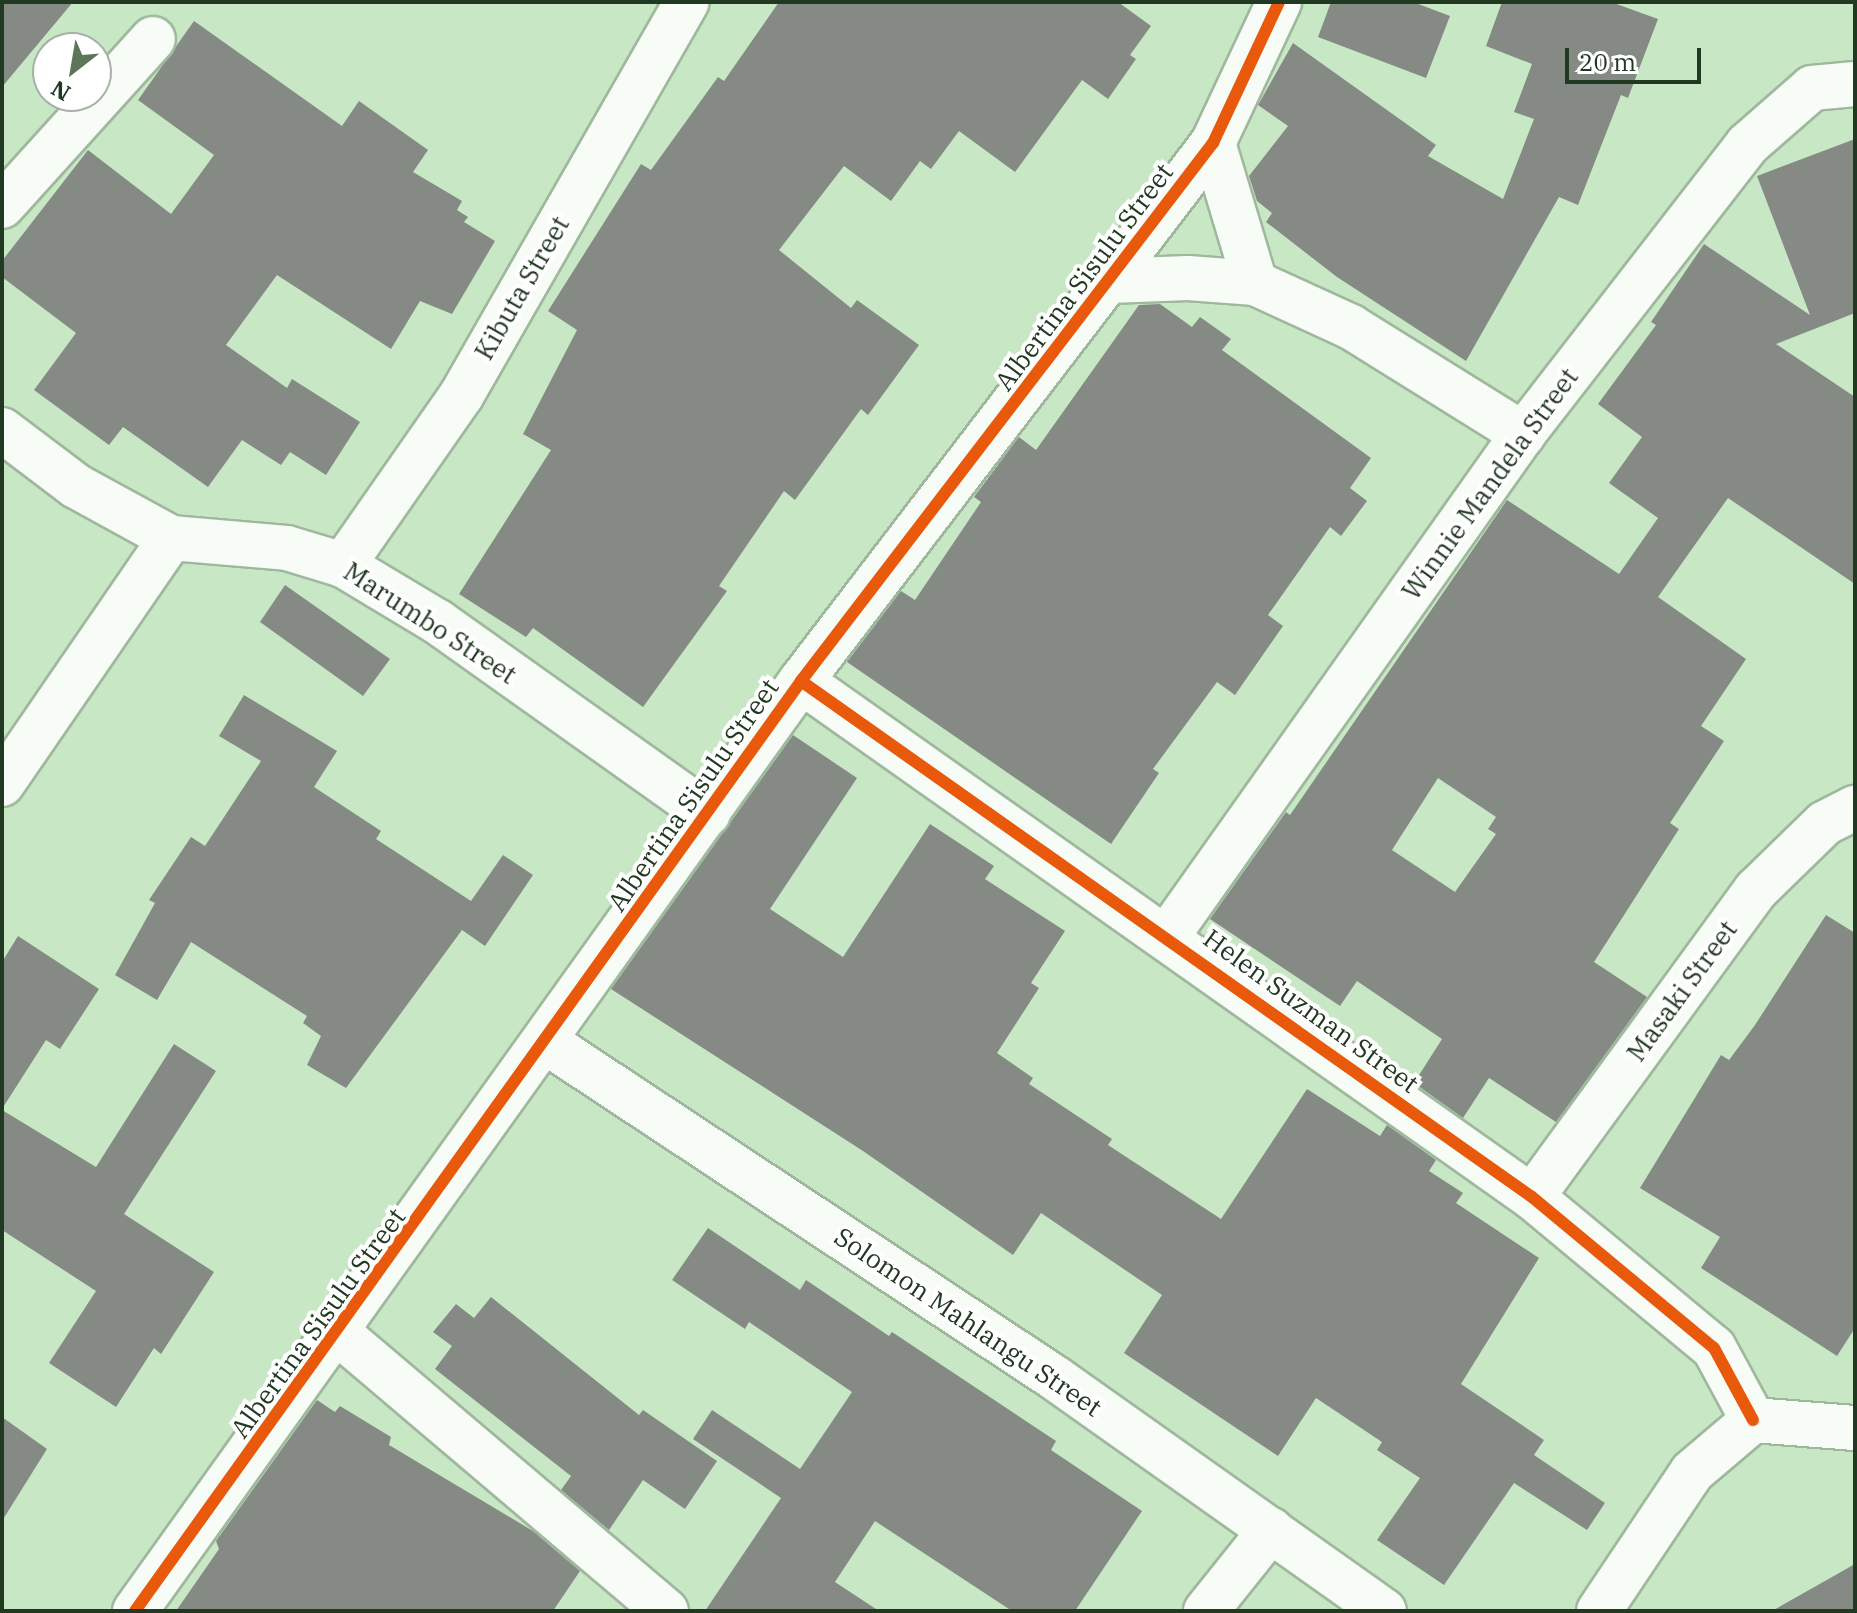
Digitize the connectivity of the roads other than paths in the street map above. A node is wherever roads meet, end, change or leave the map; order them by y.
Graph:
1 (687, 2) edge
2 (1279, 2) edge
3 (153, 39) dead end
4 (1855, 84) edge
5 (1213, 143) junction
6 (2, 206) edge
7 (1110, 281) junction
8 (1255, 283) junction
9 (2, 430) edge
10 (1523, 434) junction
11 (171, 538) junction
12 (343, 565) junction
13 (801, 681) junction
14 (2, 784) edge
15 (1855, 808) edge
16 (708, 814) junction
17 (1168, 935) junction
18 (546, 1042) junction
19 (1532, 1197) junction
20 (338, 1333) junction
21 (1753, 1420) junction
22 (1855, 1428) edge
23 (1271, 1530) junction
24 (135, 1611) edge
25 (666, 1611) edge
26 (1206, 1611) edge
27 (1384, 1611) edge
28 (1599, 1611) edge

1 - 12 street, Kibuta Street
2 - 5 street, Albertina Sisulu Street
3 - 6 street
4 - 10 street, Winnie Mandela Street
5 - 7 street, Albertina Sisulu Street
5 - 8 street
7 - 8 street
7 - 13 street, Albertina Sisulu Street
8 - 10 street
9 - 11 street, Marumbo Street
10 - 17 street, Winnie Mandela Street
11 - 12 street, Marumbo Street
11 - 14 street
12 - 16 street, Marumbo Street
13 - 16 street, Albertina Sisulu Street
13 - 17 street, Helen Suzman Street
15 - 19 street, Masaki Street
16 - 18 street, Albertina Sisulu Street
17 - 19 street, Helen Suzman Street
18 - 20 street, Albertina Sisulu Street
18 - 23 street, Solomon Mahlangu Street
19 - 21 street, Helen Suzman Street
20 - 24 street, Albertina Sisulu Street
20 - 25 street
21 - 22 street
21 - 28 street
23 - 26 street
23 - 27 street, Solomon Mahlangu Street

